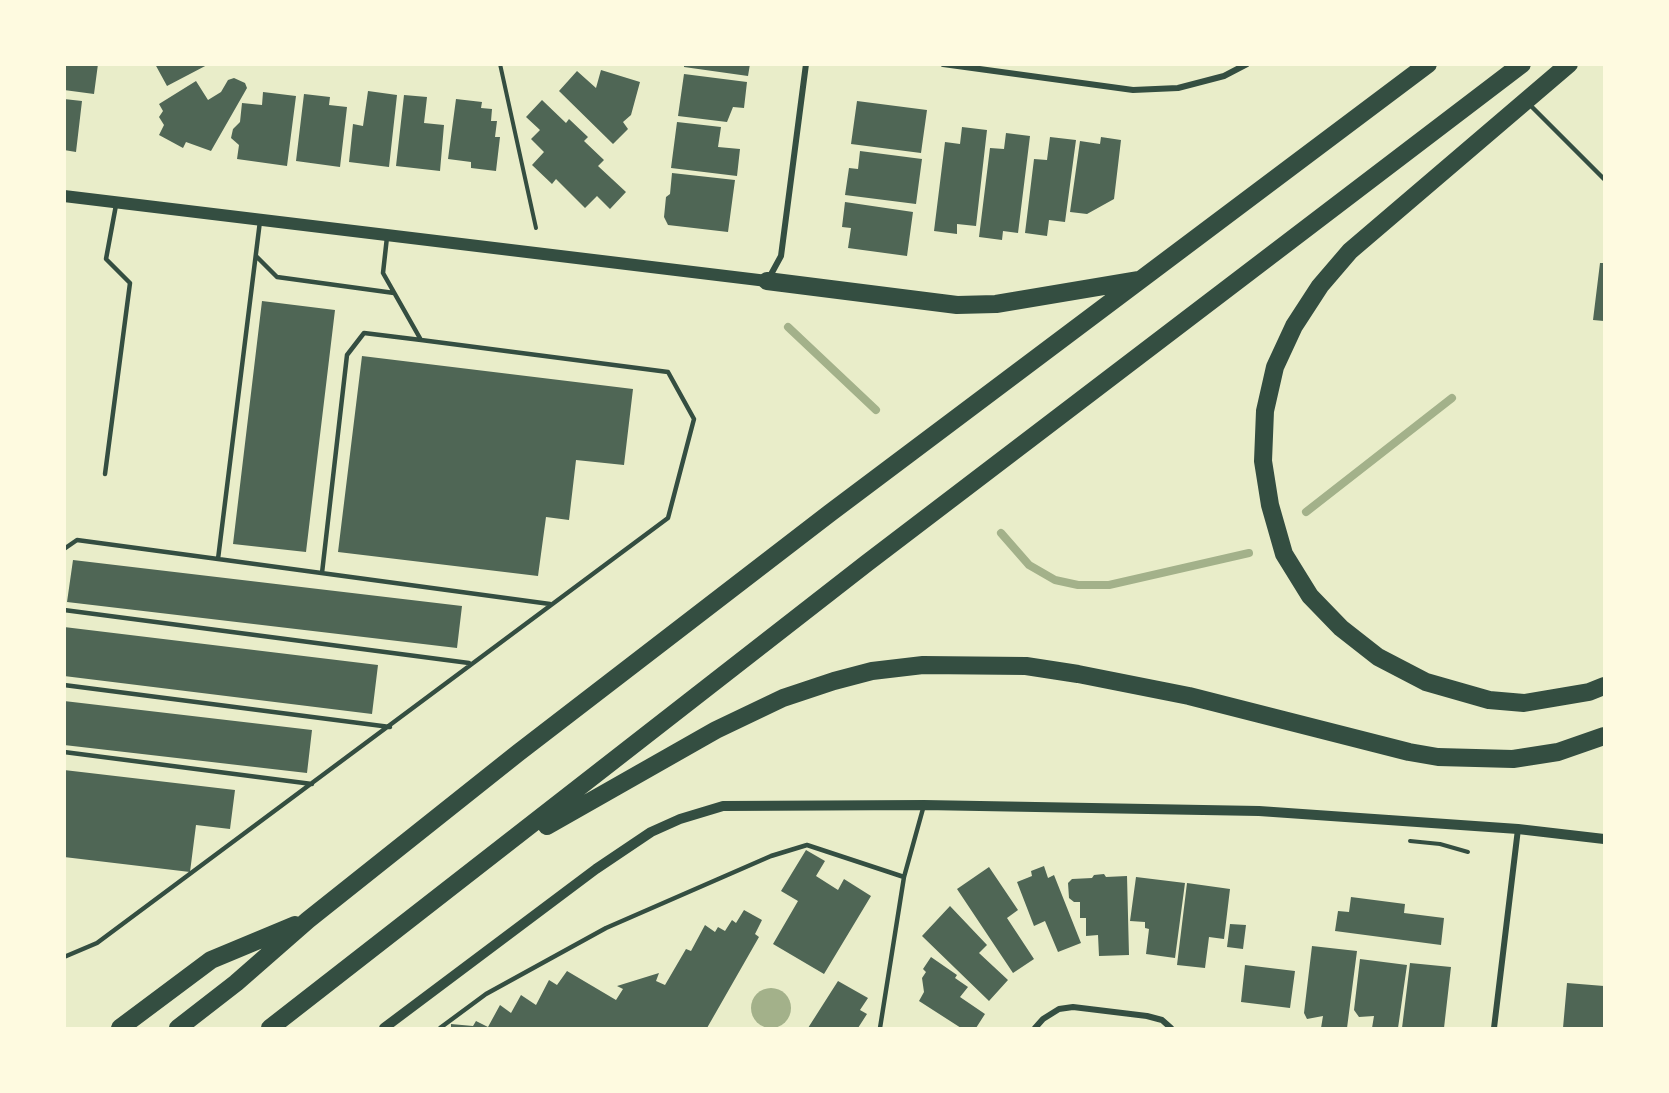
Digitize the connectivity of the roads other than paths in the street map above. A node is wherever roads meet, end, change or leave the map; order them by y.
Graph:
1 (806, 64) edge
2 (943, 64) edge
3 (1247, 64) edge
4 (1428, 64) edge
5 (1522, 64) edge
6 (1569, 64) edge
7 (1526, 101) junction
8 (1605, 179) edge
9 (64, 196) edge
10 (117, 202) junction
11 (260, 221) junction
12 (387, 236) junction
13 (255, 256) junction
14 (1143, 279) junction
15 (767, 281) junction
16 (394, 293) junction
17 (421, 340) junction
18 (105, 474) dead end
19 (64, 549) edge
20 (218, 559) junction
21 (322, 573) junction
22 (550, 604) junction
23 (64, 610) edge
24 (470, 663) junction
25 (64, 685) edge
26 (1605, 686) edge
27 (390, 728) junction
28 (1605, 736) edge
29 (64, 752) edge
30 (312, 784) junction
31 (924, 805) junction
32 (1518, 829) junction
33 (1605, 839) edge
34 (496, 855) junction
35 (904, 877) junction
36 (308, 920) junction
37 (64, 957) edge
38 (120, 1029) edge
39 (178, 1029) edge
40 (270, 1029) edge
41 (384, 1029) edge
42 (440, 1029) edge
43 (880, 1029) edge
44 (1035, 1029) edge
45 (1171, 1029) edge
46 (1494, 1029) edge

1 - 15 street
2 - 3 street
4 - 14 highway
5 - 34 highway
6 - 7 highway
7 - 8 lane
7 - 26 highway
9 - 10 main road
10 - 11 main road
10 - 18 lane
11 - 12 main road
11 - 13 lane
12 - 15 main road
12 - 16 lane
13 - 16 lane
13 - 20 lane
14 - 15 highway
14 - 36 highway
16 - 17 lane
17 - 21 lane
17 - 22 lane
19 - 20 lane
20 - 21 lane
21 - 22 lane
22 - 24 lane
23 - 24 lane
24 - 27 lane
25 - 27 lane
27 - 30 lane
28 - 34 highway
29 - 30 lane
30 - 37 lane
31 - 32 street
31 - 35 lane
31 - 41 street
32 - 33 street
32 - 46 street
34 - 40 highway
35 - 42 lane
35 - 43 lane
36 - 38 highway
36 - 39 highway
44 - 45 street

